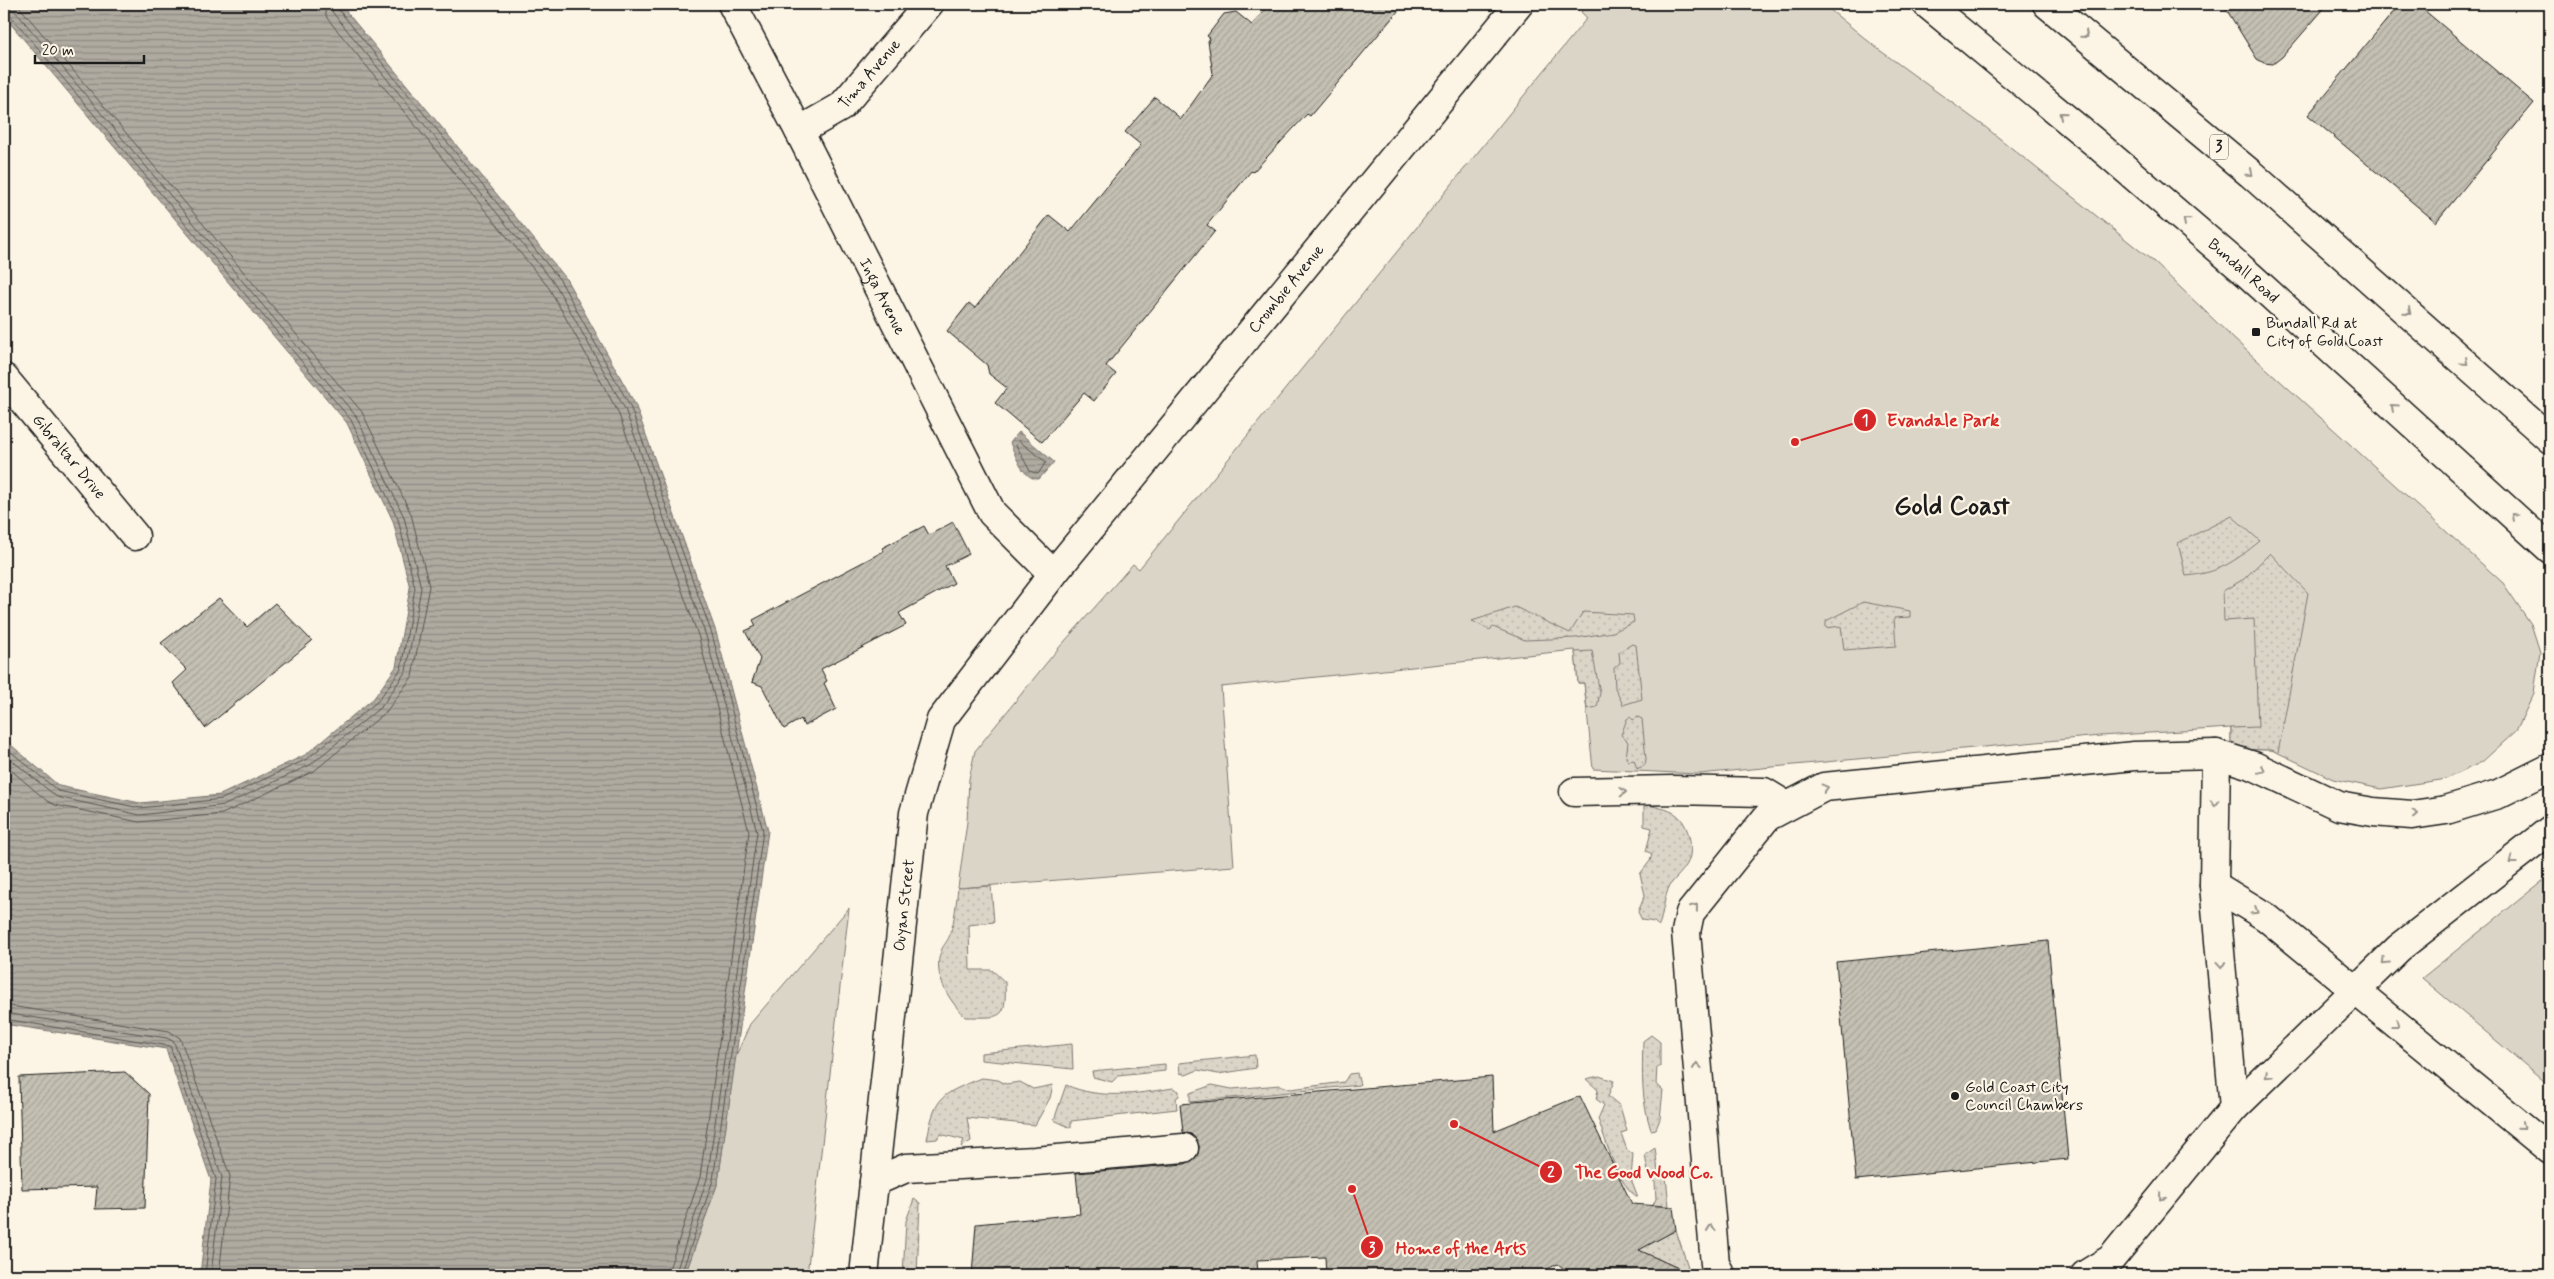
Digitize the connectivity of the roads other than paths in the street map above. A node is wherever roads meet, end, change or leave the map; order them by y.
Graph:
1 (732, 4) edge
2 (929, 4) edge
3 (1519, 4) edge
4 (1927, 4) edge
5 (2048, 4) edge
6 (799, 131) junction
7 (4, 378) edge
8 (2550, 439) edge
9 (135, 536) dead end
10 (2550, 549) edge
11 (1053, 574) junction
12 (2216, 754) junction
13 (2550, 766) edge
14 (1574, 792) dead end
15 (1787, 806) junction
16 (2550, 830) edge
17 (2214, 885) junction
18 (2354, 991) junction
19 (2234, 1108) junction
20 (1184, 1148) dead end
21 (2550, 1150) edge
22 (874, 1182) junction
23 (864, 1275) edge
24 (1721, 1275) edge
25 (2086, 1275) edge

1 - 6 street, Inga Avenue
2 - 6 street, Tima Avenue
3 - 11 street, Crombie Avenue
10 -> 4 street, Bundall Road
5 -> 8 street, 3
6 - 11 street, Inga Avenue
7 - 9 street, Gibraltar Drive
11 - 22 street, Ouyan Street
12 -> 13 street
15 -> 12 street
12 -> 17 street
14 -> 15 street
24 -> 15 street
16 -> 18 street
17 -> 18 street
17 -> 19 street
18 -> 19 street
18 -> 21 street
19 -> 25 street
20 - 22 street
22 - 23 street, Ouyan Street

